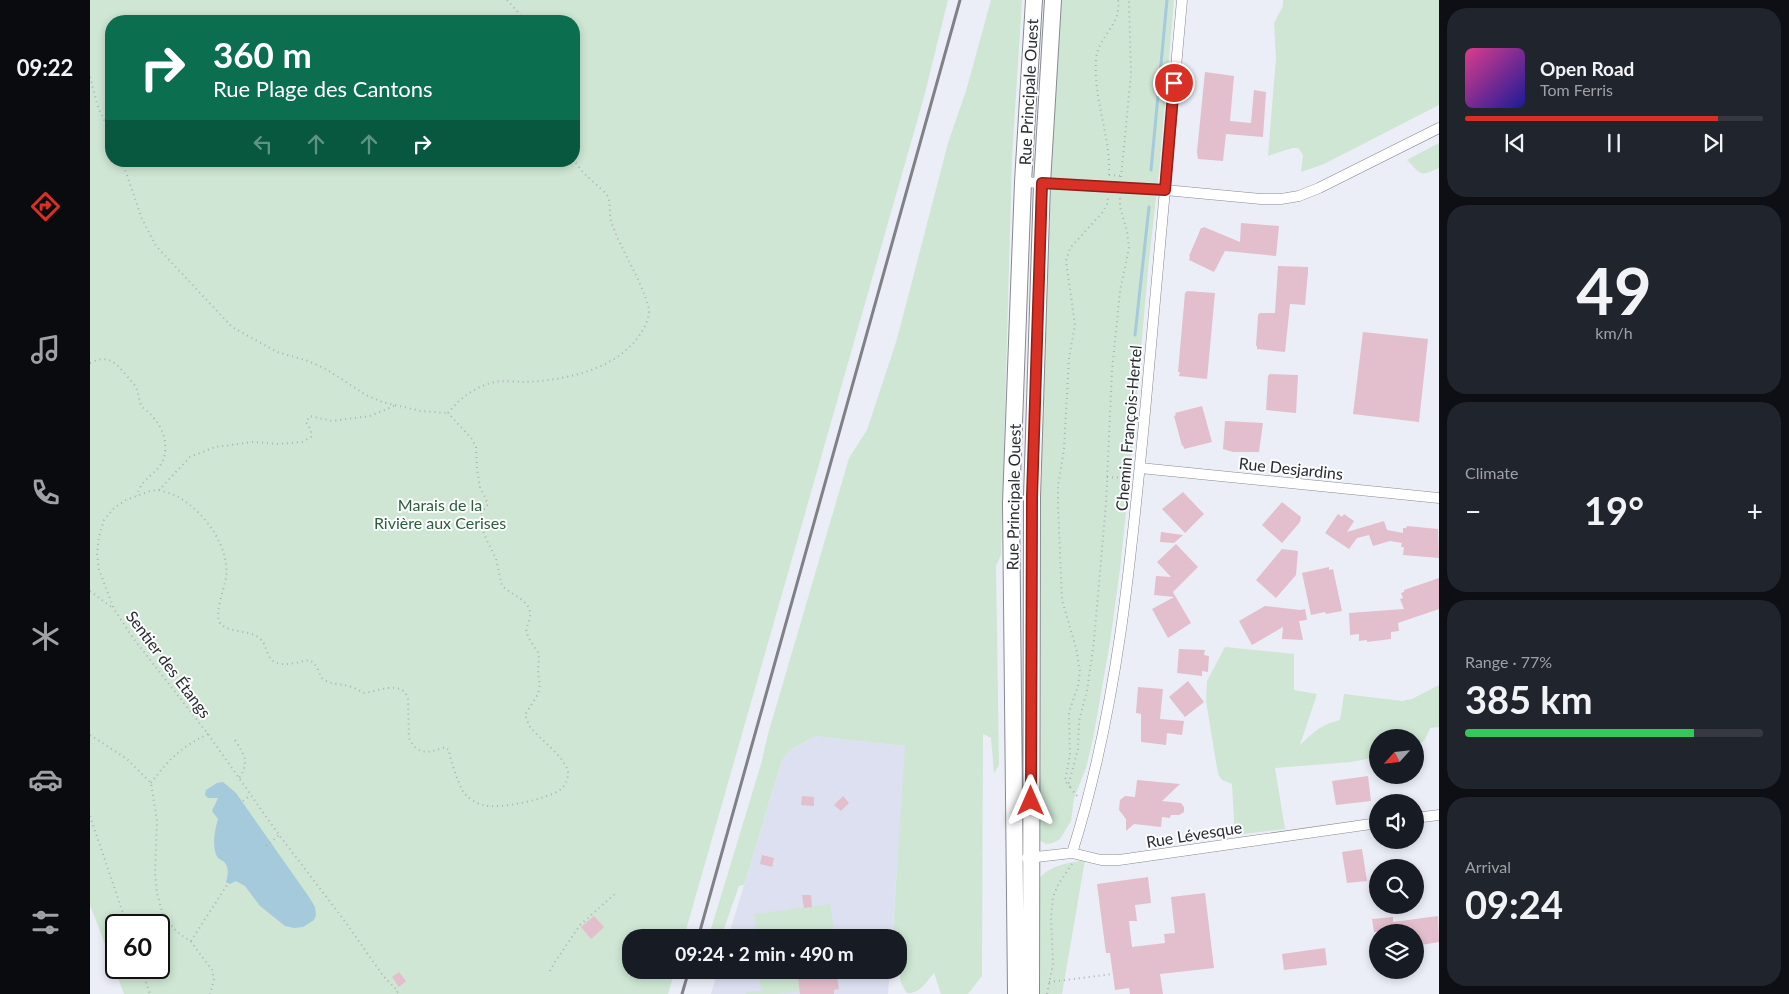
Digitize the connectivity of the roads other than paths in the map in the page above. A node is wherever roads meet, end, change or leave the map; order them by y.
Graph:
1 (1034, 0) edge
2 (1053, 0) edge
3 (1182, 0) edge
4 (1439, 128) edge
5 (1023, 182) junction
6 (1042, 183) junction
7 (1165, 190) junction
8 (1140, 468) junction
9 (1439, 498) edge
10 (1439, 815) edge
11 (1424, 817) edge
12 (1369, 824) edge
13 (1072, 853) junction
14 (1031, 858) junction
15 (1014, 860) junction
16 (1016, 994) edge
17 (1031, 994) edge

1 - 5 main road, Rue Principale Ouest
2 - 6 main road, Rue Principale Ouest
3 - 7 street, Chemin François-Hertel
4 - 7 street
5 - 6 street
5 - 15 main road, Rue Principale Ouest
6 - 7 street
6 - 14 main road, Rue Principale Ouest
7 - 8 street, Chemin François-Hertel
8 - 9 street, Rue Desjardins
8 - 13 street, Chemin François-Hertel
10 - 11 street
12 - 13 street, Rue Lévesque
13 - 14 street, Rue Lévesque
14 - 15 street, Rue Lévesque
14 - 17 main road, Rue Principale Ouest
15 - 16 main road, Rue Principale Ouest

